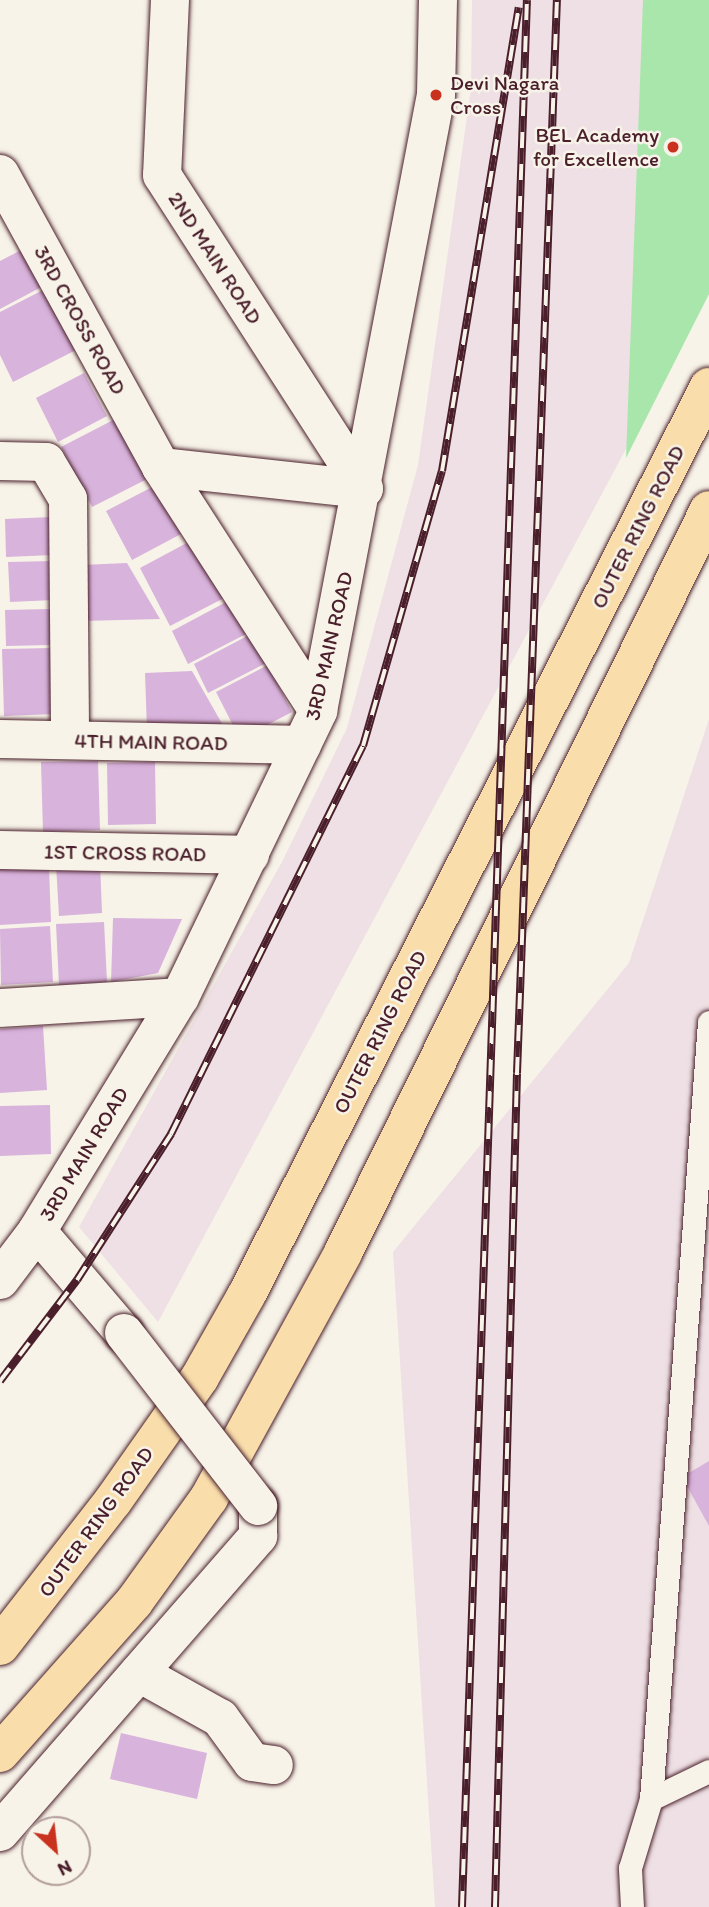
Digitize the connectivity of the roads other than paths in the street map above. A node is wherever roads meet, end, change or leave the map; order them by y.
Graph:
1 (170, 0) edge
2 (438, 0) edge
3 (0, 174) edge
4 (709, 387) edge
5 (0, 461) edge
6 (161, 467) junction
7 (364, 489) junction
8 (709, 510) edge
9 (318, 711) junction
10 (0, 739) edge
11 (70, 740) junction
12 (302, 745) junction
13 (0, 850) edge
14 (250, 855) junction
15 (180, 997) junction
16 (0, 1008) edge
17 (709, 1022) edge
18 (18, 1231) edge
19 (0, 1280) edge
20 (0, 1646) edge
21 (139, 1673) junction
22 (0, 1753) edge
23 (274, 1765) dead end
24 (709, 1771) edge
25 (651, 1799) junction
26 (0, 1832) edge
27 (632, 1907) edge

1 - 7 street, 2ND MAIN ROAD
2 - 7 street, 3RD MAIN ROAD
3 - 6 street, 3RD CROSS ROAD
4 - 20 highway, OUTER RING ROAD
5 - 11 street
6 - 7 street
6 - 9 street, 3RD CROSS ROAD
7 - 9 street, 3RD MAIN ROAD
8 - 22 highway
9 - 12 street, 3RD MAIN ROAD
10 - 11 street, 4TH MAIN ROAD
11 - 12 street, 4TH MAIN ROAD
12 - 14 street, 3RD MAIN ROAD
13 - 14 street, 1ST CROSS ROAD
14 - 15 street, 3RD MAIN ROAD
15 - 16 street
15 - 18 street, 3RD MAIN ROAD
17 - 25 lane
18 - 19 street, 3RD MAIN ROAD
18 - 21 street, bridge
21 - 23 street
21 - 26 street
24 - 25 lane
25 - 27 lane

